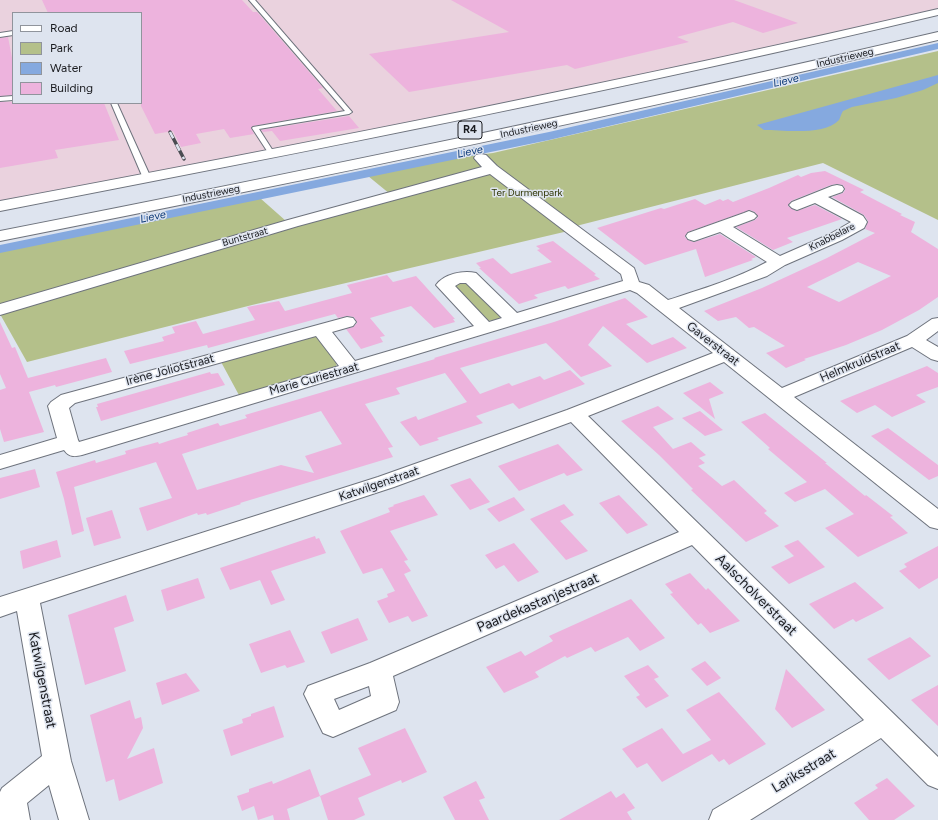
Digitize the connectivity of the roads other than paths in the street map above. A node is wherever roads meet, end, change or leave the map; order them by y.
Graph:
1 (252, 0) edge
2 (938, 12) edge
3 (938, 26) edge
4 (12, 33) edge
5 (0, 35) edge
6 (938, 36) edge
7 (12, 98) edge
8 (0, 100) edge
9 (114, 104) edge
10 (272, 154) junction
11 (481, 158) dead end
12 (492, 169) junction
13 (147, 178) junction
14 (837, 190) dead end
15 (816, 197) junction
16 (797, 205) dead end
17 (0, 206) edge
18 (749, 216) dead end
19 (0, 222) edge
20 (721, 226) junction
21 (0, 236) edge
22 (694, 236) dead end
23 (779, 262) junction
24 (631, 286) junction
25 (666, 307) junction
26 (0, 310) edge
27 (514, 320) junction
28 (347, 322) dead end
29 (938, 323) edge
30 (486, 328) junction
31 (320, 329) junction
32 (913, 340) junction
33 (725, 355) junction
34 (938, 355) edge
35 (351, 368) junction
36 (780, 396) junction
37 (574, 414) junction
38 (68, 442) junction
39 (0, 462) edge
40 (938, 521) edge
41 (696, 534) junction
42 (27, 598) junction
43 (0, 607) edge
44 (379, 672) dead end
45 (884, 722) junction
46 (58, 761) junction
47 (938, 776) edge
48 (15, 820) edge
49 (74, 820) edge
50 (724, 820) edge

1 - 10 lane
2 - 10 street, Industrieweg
3 - 19 highway, Industrieweg / R4
4 - 5 lane
6 - 21 highway, Industrieweg / R4
7 - 8 lane
9 - 13 lane
10 - 13 street, Industrieweg
11 - 12 street
12 - 24 street
12 - 26 street, Buntstraat
13 - 17 street, Industrieweg
14 - 15 street
15 - 16 street
15 - 23 street, Knabbelare
18 - 20 street
20 - 22 street
20 - 23 street
23 - 25 street, Knabbelare
24 - 25 street, Gaverstraat
24 - 27 street, Marie Curiestraat
25 - 33 street, Gaverstraat
27 - 30 street, Marie Curiestraat
27 - 30 street
28 - 31 street, Irène Joliotstraat
29 - 32 street, Helmkruidstraat
30 - 35 street, Marie Curiestraat
31 - 35 street
31 - 38 street, Irène Joliotstraat
32 - 34 street
32 - 36 street, Helmkruidstraat
33 - 36 street, Gaverstraat
33 - 37 street, Katwilgenstraat
35 - 38 street, Marie Curiestraat
36 - 40 street, Gaverstraat
37 - 41 street, Aalscholverstraat
37 - 42 street, Katwilgenstraat
38 - 39 street
41 - 44 street, Paardekastanjestraat
41 - 45 street, Aalscholverstraat
42 - 43 street, Katwilgenstraat
42 - 46 street, Katwilgenstraat
45 - 47 street, Aalscholverstraat
45 - 50 street, Lariksstraat
46 - 48 street
46 - 49 street, Katwilgenstraat

